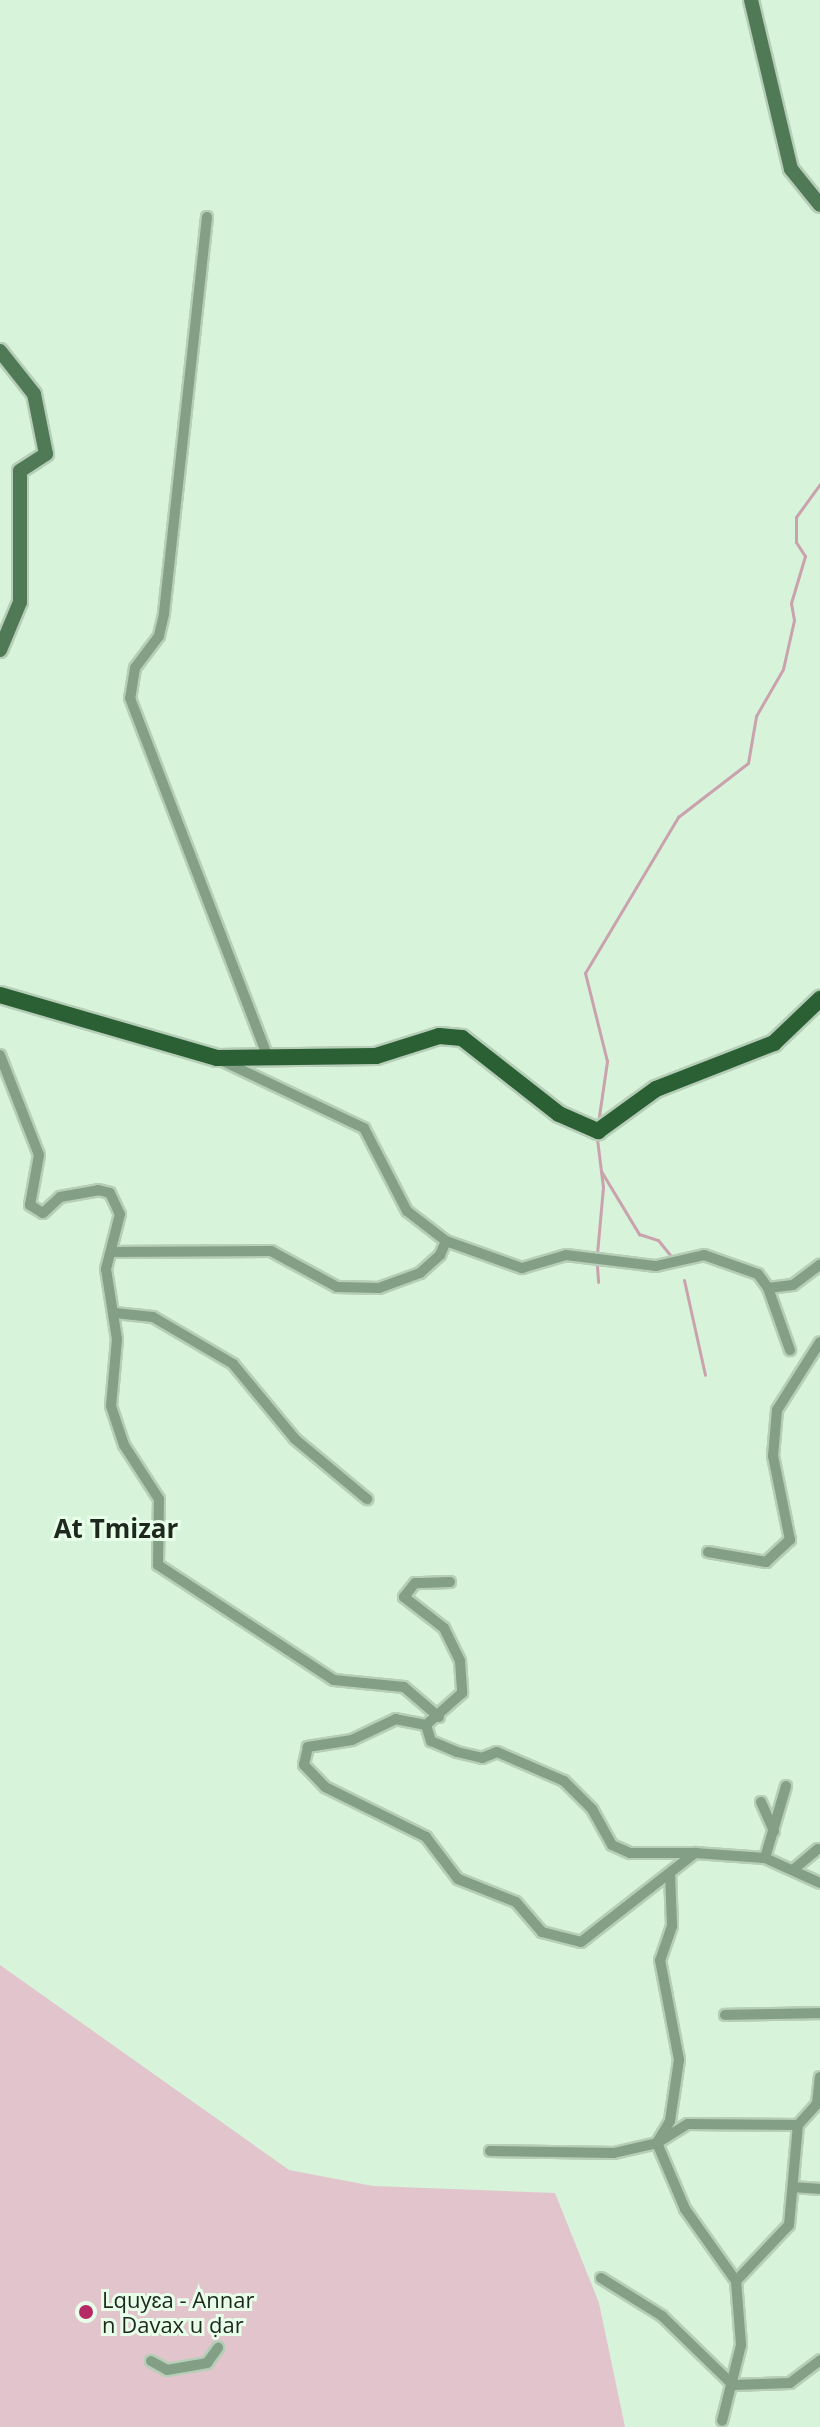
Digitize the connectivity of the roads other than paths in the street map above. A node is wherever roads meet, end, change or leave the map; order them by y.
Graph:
1 (751, 0) edge
2 (820, 205) edge
3 (207, 217) dead end
4 (0, 351) edge
5 (0, 650) edge
6 (0, 995) edge
7 (820, 999) edge
8 (0, 1055) edge
9 (217, 1058) junction
10 (268, 1058) junction
11 (446, 1241) junction
12 (112, 1252) junction
13 (820, 1265) edge
14 (768, 1288) junction
15 (115, 1313) junction
16 (820, 1342) edge
17 (790, 1350) dead end
18 (367, 1499) dead end
19 (708, 1552) dead end
20 (450, 1582) dead end
21 (439, 1717) junction
22 (426, 1725) junction
23 (786, 1786) dead end
24 (761, 1802) dead end
25 (774, 1831) junction
26 (818, 1849) edge
27 (695, 1853) junction
28 (765, 1858) junction
29 (816, 1865) edge
30 (794, 1869) junction
31 (670, 1873) junction
32 (820, 1883) edge
33 (820, 2013) edge
34 (725, 2015) dead end
35 (820, 2077) edge
36 (798, 2125) junction
37 (657, 2143) junction
38 (490, 2151) dead end
39 (793, 2187) junction
40 (820, 2189) edge
41 (601, 2278) dead end
42 (736, 2281) junction
43 (218, 2348) dead end
44 (820, 2360) edge
45 (151, 2361) dead end
46 (733, 2385) junction
47 (722, 2421) dead end

1 - 2 street
3 - 10 street
4 - 5 street
6 - 9 main road
7 - 10 main road
8 - 12 street
9 - 10 main road
9 - 11 street
11 - 12 street
11 - 14 street
12 - 15 street
13 - 14 street
14 - 17 street
15 - 18 street
15 - 21 street
16 - 19 street
20 - 21 street
21 - 22 street
22 - 27 street
22 - 31 street
23 - 25 street
24 - 25 street
25 - 28 street
26 - 29 street
27 - 28 street
27 - 31 street
28 - 30 street
29 - 30 street
30 - 32 street
31 - 37 street
33 - 34 street
35 - 36 street
36 - 37 street
36 - 39 street
37 - 38 street
37 - 42 street
39 - 40 street
39 - 42 street
41 - 46 street
42 - 46 street
43 - 45 street
44 - 46 street
46 - 47 street

